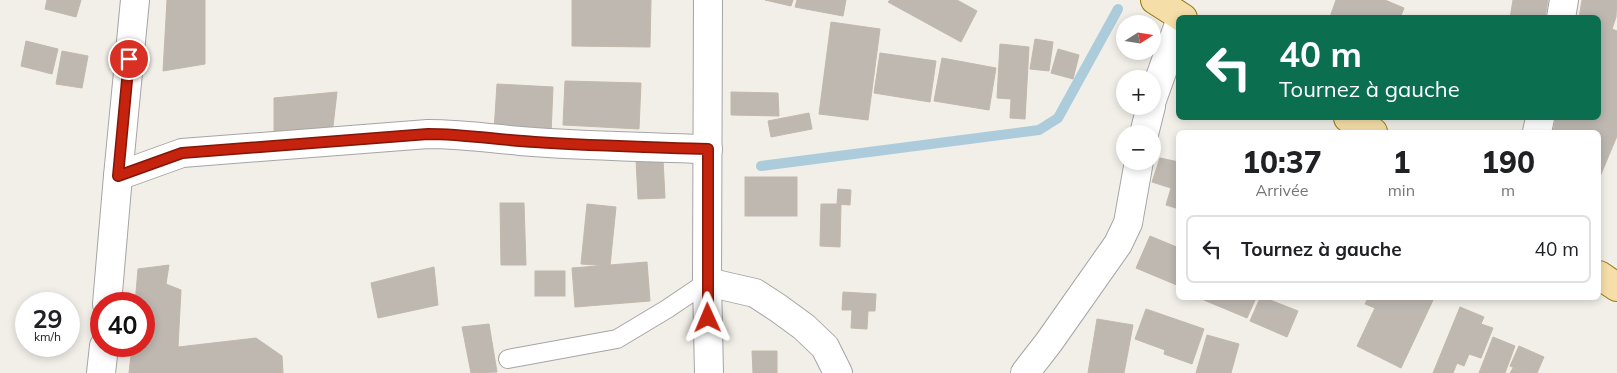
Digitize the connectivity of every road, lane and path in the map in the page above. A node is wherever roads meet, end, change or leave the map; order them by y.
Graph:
1 (135, 0) edge
2 (708, 0) edge
3 (1155, 0) edge
4 (1564, 0) edge
5 (1176, 15) edge
6 (1562, 15) edge
7 (1176, 33) edge
8 (1161, 75) edge
9 (1352, 120) edge
10 (1369, 130) edge
11 (708, 149) junction
12 (1137, 170) edge
13 (118, 176) junction
14 (1601, 276) edge
15 (707, 282) junction
16 (1617, 287) edge
17 (108, 292) edge
18 (103, 357) edge
19 (508, 359) dead end
20 (101, 373) edge
21 (709, 373) edge
22 (838, 373) edge
23 (1025, 373) edge

1 - 13 street
2 - 11 street
3 - 5 main road
4 - 6 street
7 - 8 street
9 - 10 main road
11 - 13 street
11 - 15 street
12 - 23 street
13 - 17 street
14 - 16 main road
15 - 19 lane
15 - 21 street
15 - 22 street
18 - 20 street

